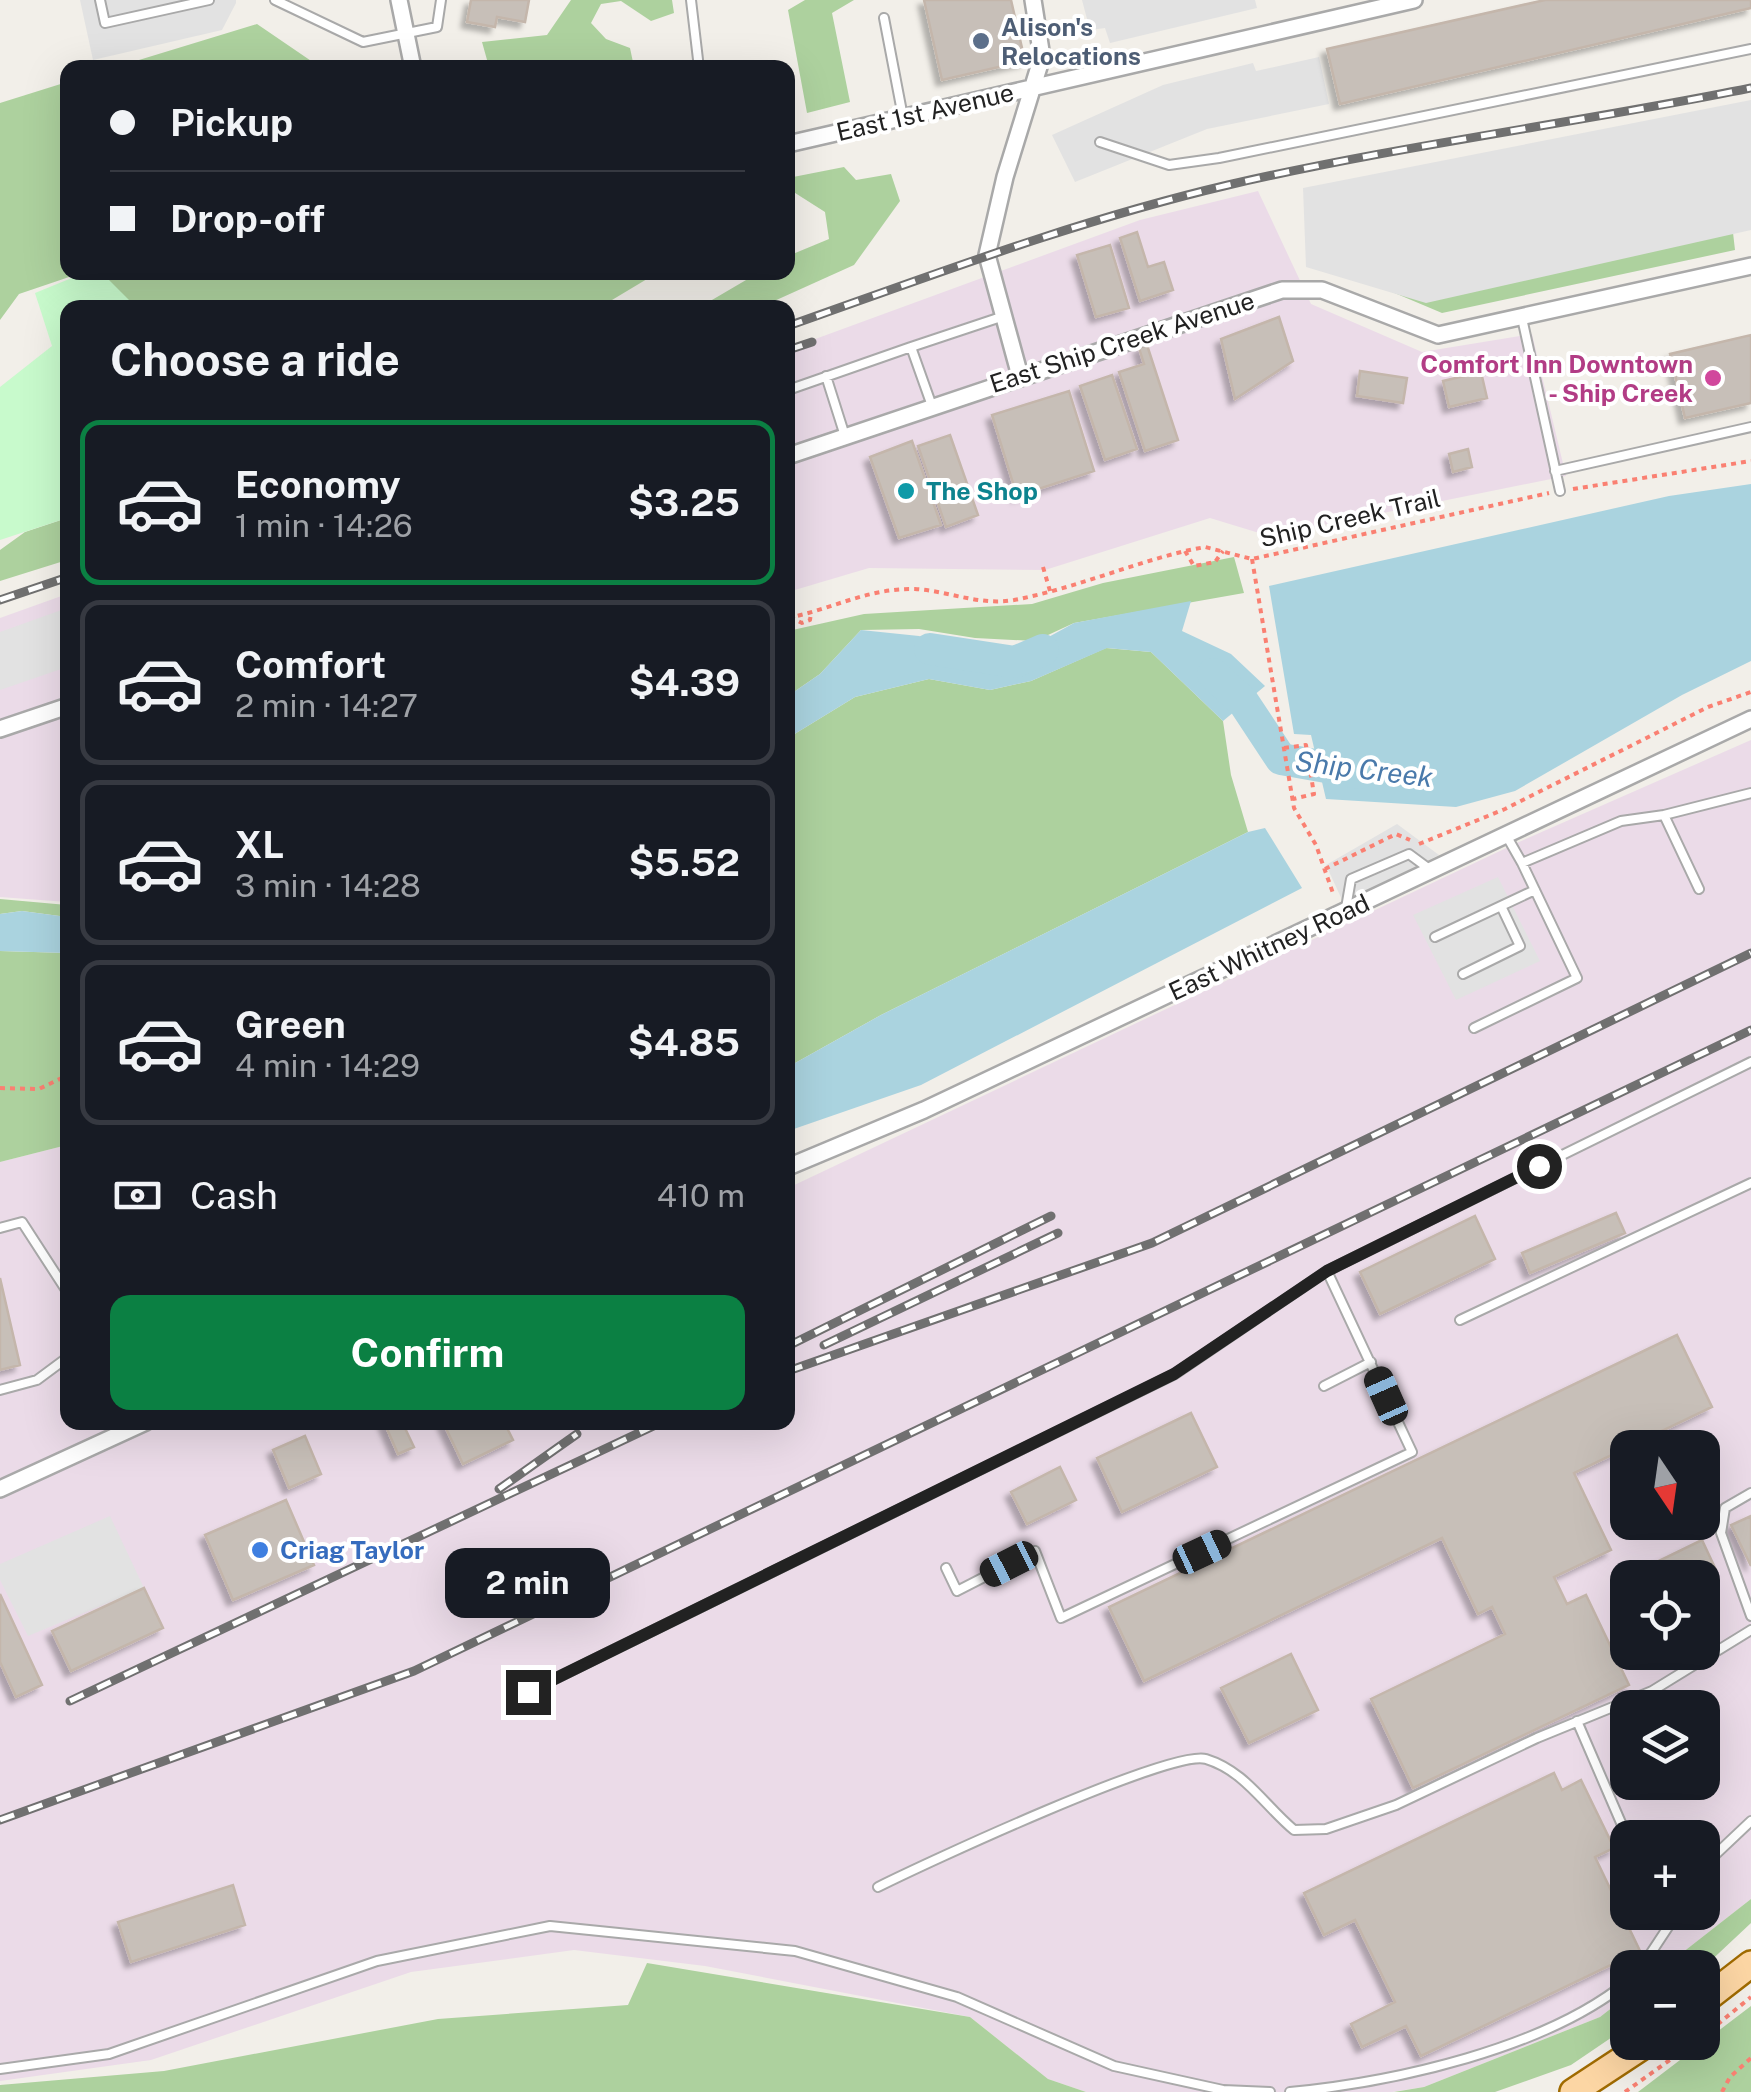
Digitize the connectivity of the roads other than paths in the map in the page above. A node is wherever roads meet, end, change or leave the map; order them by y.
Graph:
1 (100, 0) edge
2 (149, 0) edge
3 (210, 0) edge
4 (274, 0) edge
5 (399, 0) edge
6 (441, 0) edge
7 (691, 0) edge
8 (1034, 0) edge
9 (1414, 0) edge
10 (152, 12) junction
11 (884, 18) dead end
12 (406, 35) junction
13 (1751, 49) edge
14 (411, 60) edge
15 (698, 60) edge
16 (1036, 86) junction
17 (904, 117) junction
18 (795, 142) edge
19 (1100, 142) dead end
20 (1751, 266) edge
21 (1004, 316) junction
22 (1522, 318) junction
23 (911, 347) junction
24 (826, 376) junction
25 (1020, 376) junction
26 (795, 387) edge
27 (932, 406) junction
28 (1751, 427) edge
29 (845, 436) junction
30 (795, 454) edge
31 (1555, 471) junction
32 (1560, 491) road end
33 (60, 709) edge
34 (1749, 720) edge
35 (0, 729) edge
36 (1751, 792) edge
37 (1664, 815) junction
38 (1506, 835) junction
39 (1522, 862) junction
40 (1432, 871) junction
41 (1699, 889) dead end
42 (1535, 890) junction
43 (1501, 906) junction
44 (1342, 913) junction
45 (1435, 937) dead end
46 (1463, 974) dead end
47 (1474, 1028) dead end
48 (1751, 1062) edge
49 (795, 1164) edge
50 (1751, 1184) edge
51 (0, 1228) edge
52 (1327, 1271) junction
53 (60, 1281) edge
54 (1460, 1320) dead end
55 (1371, 1362) junction
56 (60, 1364) edge
57 (1324, 1386) dead end
58 (0, 1390) edge
59 (129, 1430) edge
60 (0, 1489) edge
61 (1751, 1493) edge
62 (946, 1568) dead end
63 (1751, 1616) edge
64 (1751, 1630) edge
65 (528, 1692) dead end
66 (1577, 1721) junction
67 (1620, 1820) edge
68 (1751, 1820) edge
69 (1720, 1851) edge
70 (878, 1887) dead end
71 (1751, 1964) edge
72 (1720, 1988) edge
73 (1610, 1994) edge
74 (1622, 2060) edge
75 (0, 2069) edge
76 (1270, 2092) edge
77 (1290, 2092) edge
78 (1573, 2092) edge

1 - 10 lane
2 - 10 lane
3 - 10 lane
4 - 12 lane
5 - 12 street
6 - 12 lane
7 - 15 lane
8 - 16 street
9 - 16 street, East 1st Avenue
11 - 17 lane
12 - 14 street
13 - 19 lane
16 - 17 street, East 1st Avenue
16 - 21 street
17 - 18 street, East 1st Avenue
20 - 22 street, East Ship Creek Avenue
21 - 23 lane
21 - 25 street
22 - 25 street, East Ship Creek Avenue
22 - 31 lane
23 - 24 lane
23 - 27 lane
24 - 26 lane
24 - 29 lane
25 - 27 street, East Ship Creek Avenue
27 - 29 street, East Ship Creek Avenue
28 - 31 lane
29 - 30 street, East Ship Creek Avenue
31 - 32 lane
33 - 35 street
34 - 38 street, East Whitney Road
36 - 37 lane
37 - 39 lane
37 - 41 lane
38 - 39 lane
38 - 40 street, East Whitney Road
39 - 42 lane
40 - 44 street, East Whitney Road
40 - 44 lane
42 - 43 lane
42 - 47 lane
43 - 45 lane
43 - 46 lane
44 - 49 street, East Whitney Road
48 - 52 lane
50 - 54 lane
51 - 53 lane
52 - 55 lane
52 - 65 lane
55 - 57 lane
55 - 62 lane
56 - 58 lane
59 - 60 street
61 - 63 lane
64 - 66 lane
66 - 67 lane
66 - 70 lane
68 - 69 lane
71 - 72 main road
73 - 77 lane
74 - 78 main road
75 - 76 lane

